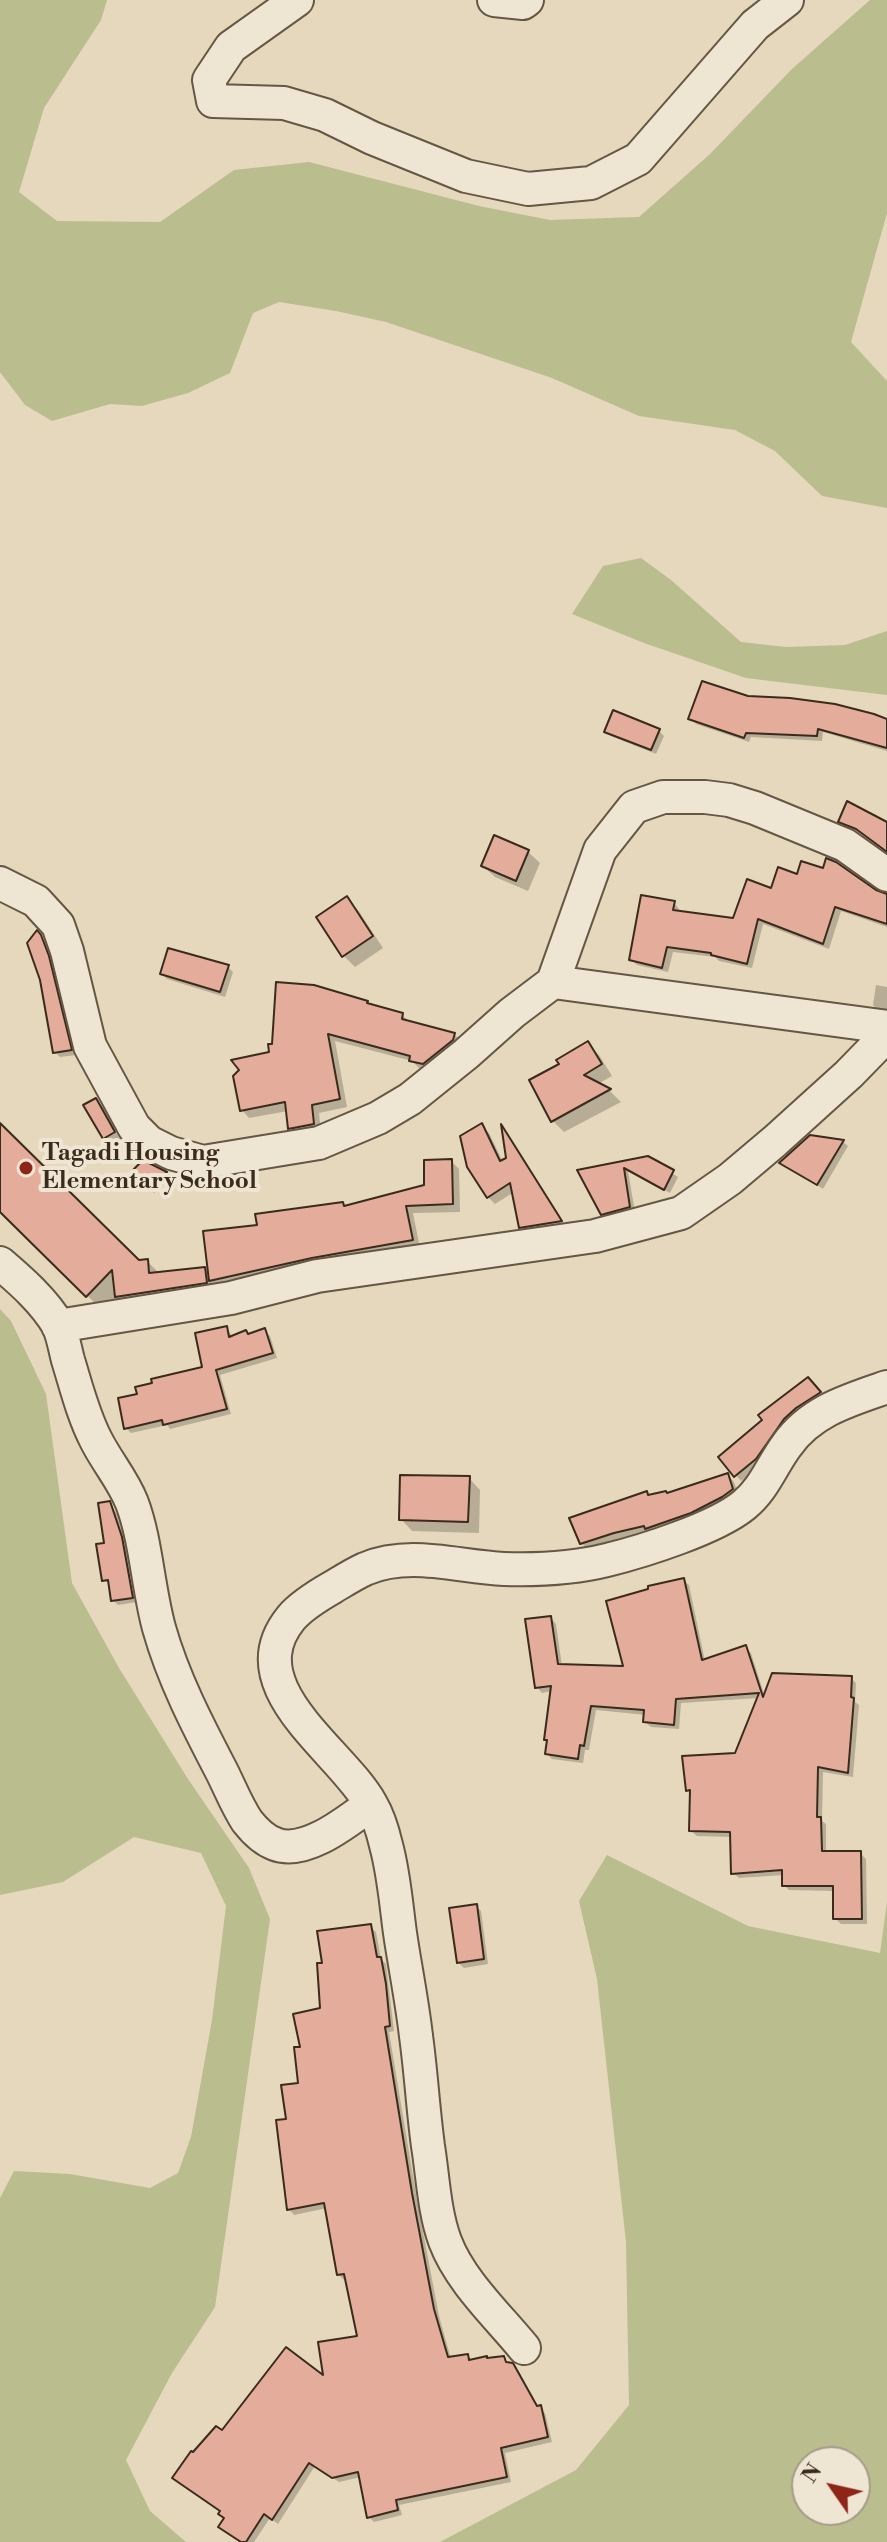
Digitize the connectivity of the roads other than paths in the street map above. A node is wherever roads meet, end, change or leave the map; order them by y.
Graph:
1 (297, 0) edge
2 (494, 0) edge
3 (527, 0) edge
4 (787, 0) edge
5 (887, 875) edge
6 (0, 883) edge
7 (553, 982) junction
8 (887, 1027) edge
9 (887, 1035) edge
10 (0, 1263) edge
11 (58, 1326) junction
12 (887, 1387) edge
13 (371, 1804) junction
14 (524, 2348) dead end

1 - 4 street
2 - 3 street
5 - 7 street
6 - 7 street
7 - 8 street
9 - 11 street
10 - 11 street
11 - 13 street
12 - 13 street
13 - 14 street

